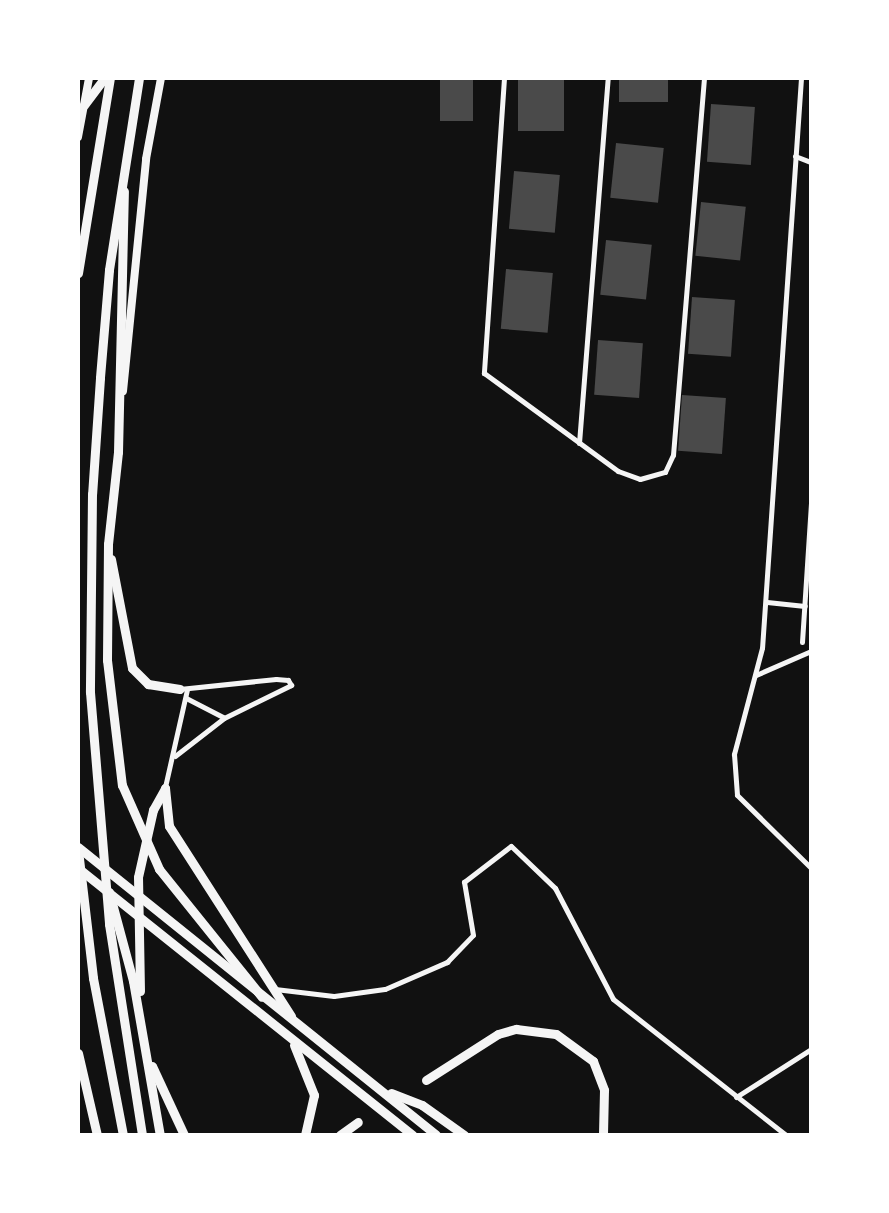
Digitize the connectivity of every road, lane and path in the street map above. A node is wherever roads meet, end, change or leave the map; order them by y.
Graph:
1 (89, 78) edge
2 (107, 78) edge
3 (139, 78) edge
4 (161, 78) edge
5 (504, 78) edge
6 (608, 78) edge
7 (704, 78) edge
8 (801, 78) edge
9 (84, 105) junction
10 (78, 137) edge
11 (794, 155) junction
12 (811, 162) edge
13 (124, 168) junction
14 (78, 273) edge
15 (579, 443) junction
16 (118, 452) junction
17 (811, 502) edge
18 (108, 544) junction
19 (767, 602) junction
20 (805, 606) junction
21 (802, 642) dead end
22 (811, 651) edge
23 (756, 675) junction
24 (185, 692) junction
25 (224, 718) junction
26 (175, 756) junction
27 (165, 788) junction
28 (78, 848) edge
29 (78, 868) edge
30 (811, 868) edge
31 (105, 880) junction
32 (274, 989) junction
33 (262, 997) junction
34 (140, 1015) junction
35 (295, 1022) junction
36 (288, 1036) junction
37 (144, 1048) junction
38 (811, 1049) edge
39 (78, 1053) edge
40 (426, 1080) dead end
41 (381, 1089) junction
42 (736, 1097) junction
43 (358, 1122) dead end
44 (97, 1135) edge
45 (123, 1135) edge
46 (142, 1135) edge
47 (160, 1135) edge
48 (184, 1135) edge
49 (305, 1135) edge
50 (340, 1135) edge
51 (412, 1135) edge
52 (436, 1135) edge
53 (464, 1135) edge
54 (603, 1135) edge
55 (786, 1135) edge

1 - 9 main road
2 - 9 main road
2 - 14 main road
3 - 13 main road
4 - 16 main road
5 - 15 street
6 - 15 street
7 - 15 street
8 - 11 street
9 - 10 main road
11 - 12 street
11 - 19 street
13 - 16 main road
13 - 31 main road
16 - 18 main road
17 - 20 street
18 - 24 main road
18 - 33 main road
19 - 20 street
19 - 23 street
20 - 21 street
22 - 23 street
23 - 30 street
24 - 25 street
24 - 25 street
24 - 26 street
25 - 26 street
26 - 27 street
27 - 32 main road
27 - 34 main road
28 - 33 main road
28 - 45 main road
29 - 36 main road
31 - 34 main road
31 - 46 main road
32 - 35 main road
32 - 42 street
33 - 35 main road
34 - 37 main road
35 - 41 main road
36 - 49 main road
36 - 51 main road
37 - 47 main road
37 - 48 main road
38 - 42 street
39 - 44 main road
40 - 54 main road
41 - 52 main road
41 - 53 main road
42 - 55 street
43 - 50 main road

